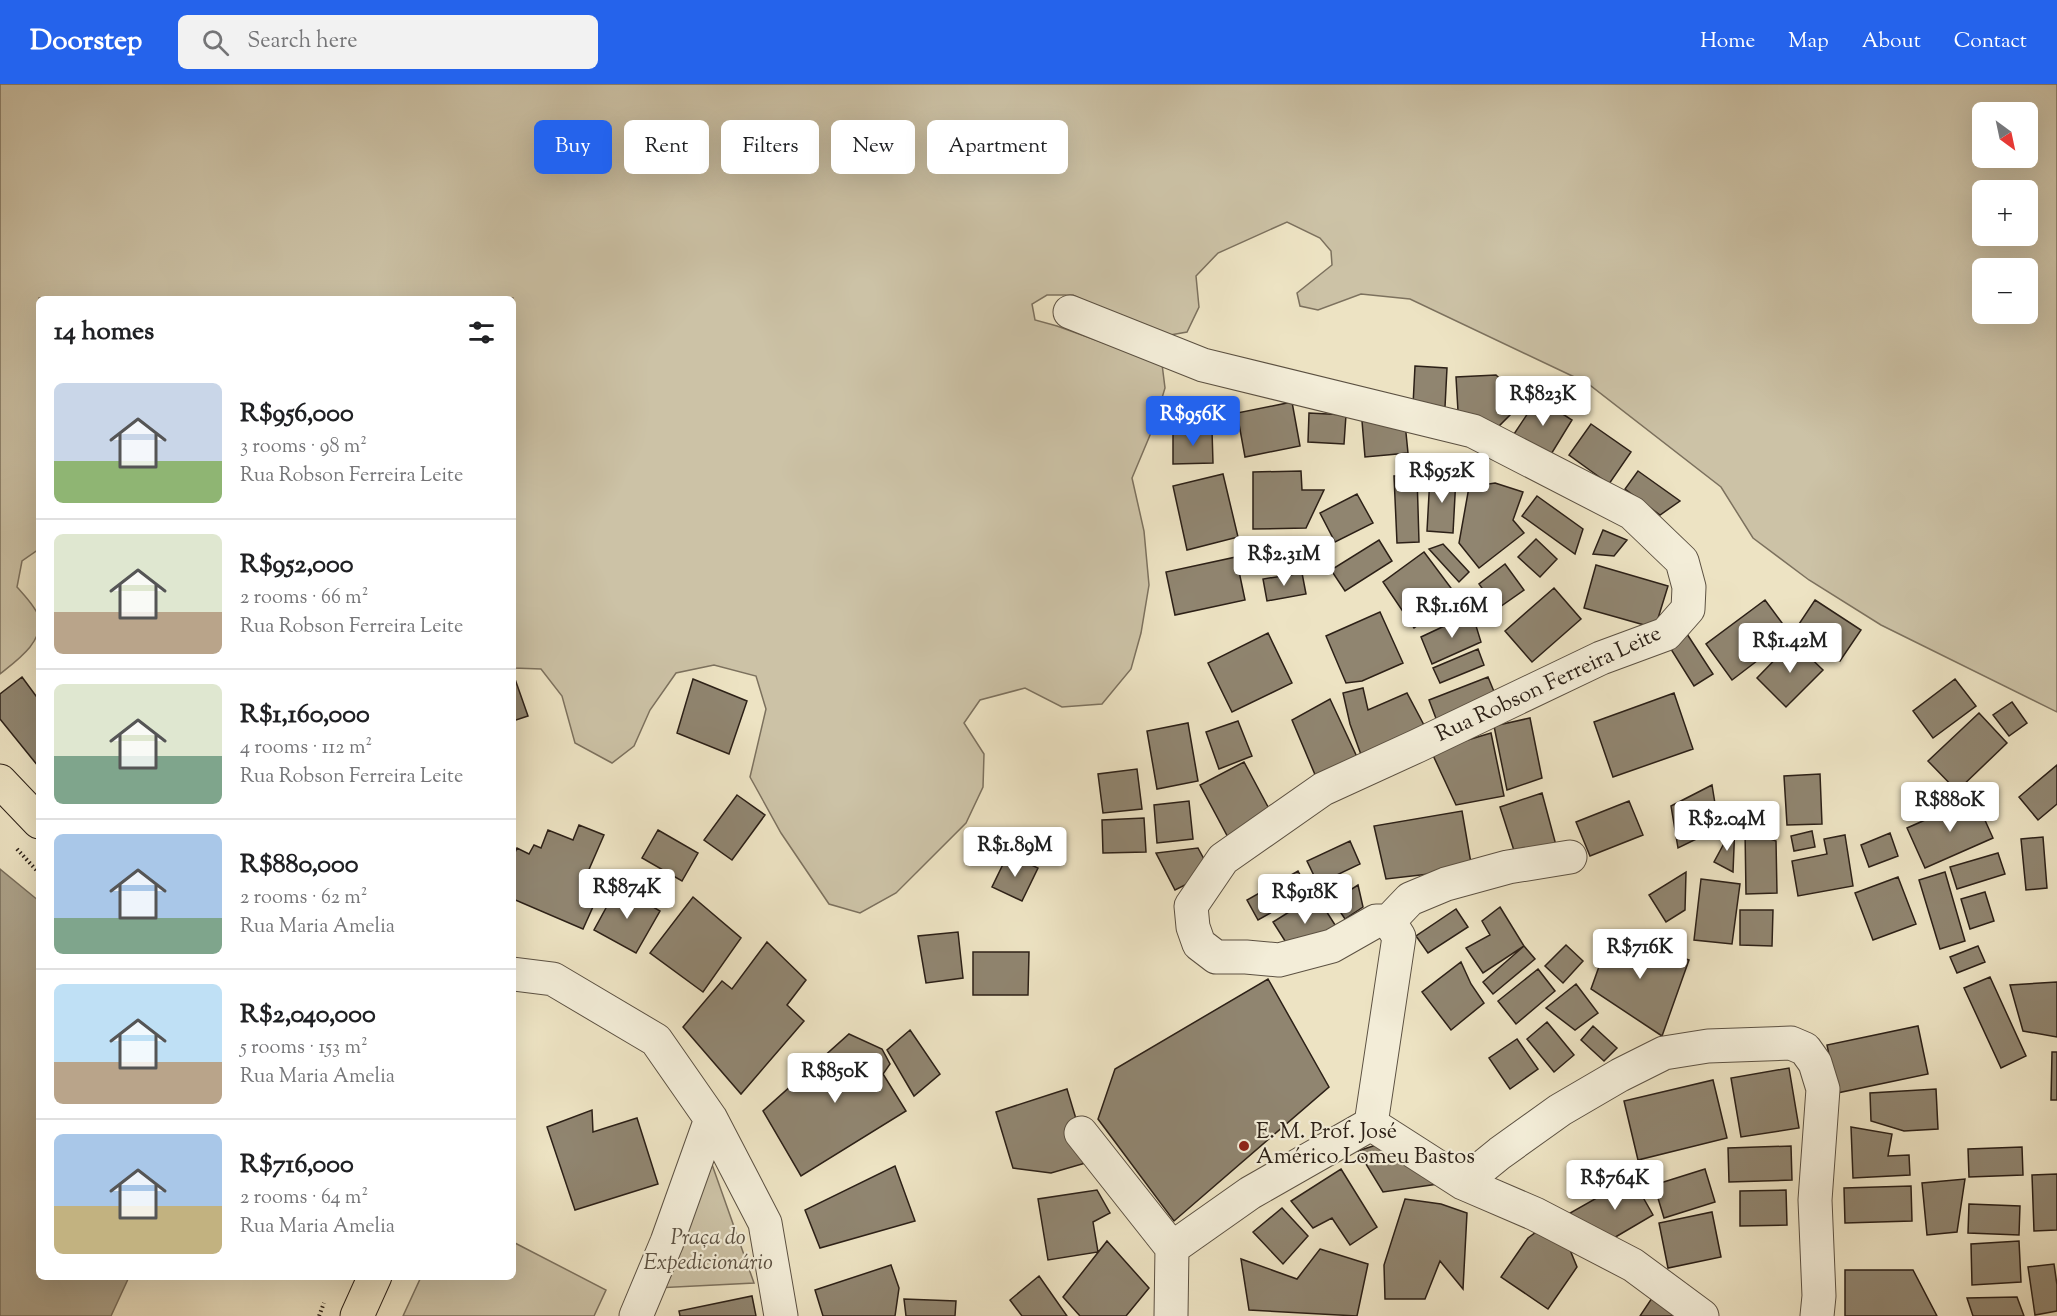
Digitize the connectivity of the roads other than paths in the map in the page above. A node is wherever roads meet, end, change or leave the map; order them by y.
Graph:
1 (1070, 312) dead end
2 (0, 781) edge
3 (36, 819) edge
4 (1570, 856) dead end
5 (1389, 921) junction
6 (516, 974) edge
7 (711, 1119) junction
8 (1371, 1124) junction
9 (1081, 1133) dead end
10 (1463, 1183) junction
11 (1172, 1248) junction
12 (373, 1280) edge
13 (357, 1316) edge
14 (636, 1316) edge
15 (781, 1316) edge
16 (1171, 1316) edge
17 (1702, 1316) edge
18 (1817, 1316) edge

1 - 5 street, Rua Robson Ferreira Leite
2 - 3 main road
4 - 5 street
5 - 8 street
6 - 7 street
7 - 14 street
7 - 15 street
8 - 10 street
8 - 11 street
9 - 11 street
10 - 17 street
10 - 18 street
11 - 16 street
12 - 13 main road

